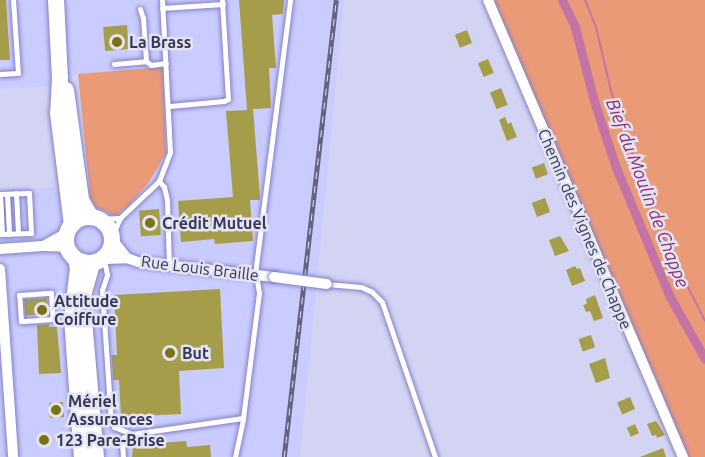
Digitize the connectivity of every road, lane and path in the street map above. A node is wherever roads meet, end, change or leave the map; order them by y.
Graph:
1 (13, 0) edge
2 (56, 0) edge
3 (162, 0) edge
4 (290, 0) edge
5 (488, 0) edge
6 (223, 2) edge
7 (162, 8) junction
8 (140, 9) dead end
9 (60, 60) junction
10 (146, 61) junction
11 (166, 63) junction
12 (114, 64) dead end
13 (0, 74) edge
14 (170, 106) junction
15 (159, 181) junction
16 (16, 193) junction
17 (2, 194) edge
18 (95, 218) junction
19 (120, 218) junction
20 (18, 233) junction
21 (4, 234) edge
22 (112, 238) junction
23 (80, 248) junction
24 (0, 249) edge
25 (127, 258) junction
26 (169, 266) junction
27 (0, 269) edge
28 (255, 274) junction
29 (327, 284) joint
30 (2, 295) junction
31 (19, 295) junction
32 (243, 418) junction
33 (132, 434) junction
34 (14, 457) edge
35 (82, 457) edge
36 (96, 457) edge
37 (123, 457) edge
38 (236, 457) edge
39 (435, 457) edge
40 (683, 457) edge

1 - 13 lane
2 - 9 main road
3 - 7 lane
4 - 28 lane
5 - 40 street, Chemin des Vignes de Chappe
6 - 7 lane
6 - 14 lane
7 - 11 lane
8 - 10 lane
9 - 18 main road
9 - 23 main road
10 - 11 lane
10 - 12 lane
11 - 14 lane
14 - 15 lane
15 - 19 lane
15 - 26 lane
16 - 17 lane
16 - 20 lane
16 - 20 lane
17 - 21 lane
18 - 19 lane
18 - 22 main road
18 - 23 main road
19 - 22 lane
20 - 21 lane
22 - 23 main road
22 - 25 street, Rue Louis Braille
23 - 24 street
23 - 25 street, Rue Louis Braille
23 - 33 lane
23 - 35 main road
23 - 36 main road
25 - 26 street, Rue Louis Braille
26 - 28 street, Rue Louis Braille
27 - 30 street
28 - 29 street, Rue Louis Braille, bridge
28 - 32 lane
29 - 39 lane
30 - 31 lane
30 - 34 street
31 - 31 lane
32 - 33 lane
32 - 38 lane
33 - 37 lane

